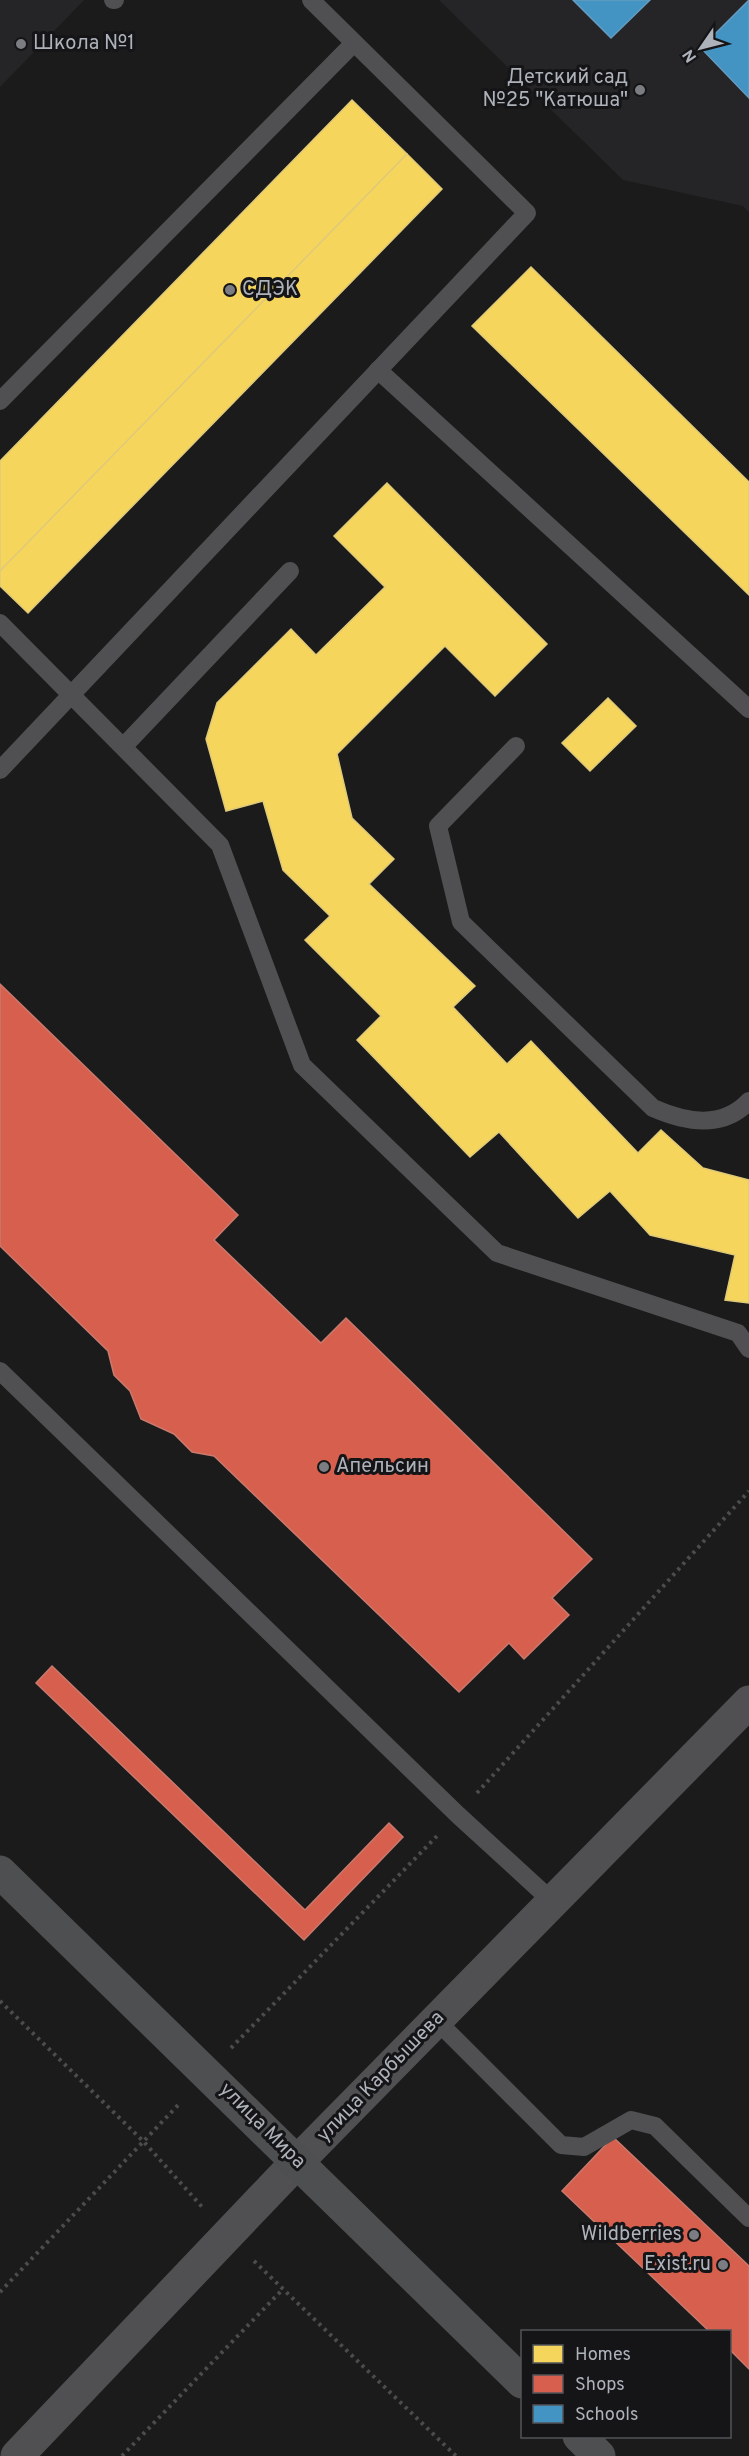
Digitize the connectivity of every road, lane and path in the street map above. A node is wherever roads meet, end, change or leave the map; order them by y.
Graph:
1 (311, 0) edge
2 (354, 43) junction
3 (378, 370) junction
4 (0, 401) edge
5 (290, 571) dead end
6 (0, 623) edge
7 (73, 694) junction
8 (749, 709) edge
9 (124, 746) junction
10 (516, 746) dead end
11 (0, 770) edge
12 (749, 1101) edge
13 (749, 1349) edge
14 (0, 1371) edge
15 (749, 1491) edge
16 (749, 1702) edge
17 (458, 1815) junction
18 (0, 1872) edge
19 (553, 1902) junction
20 (436, 2020) junction
21 (207, 2073) junction
22 (297, 2162) junction
23 (749, 2218) edge
24 (283, 2289) dead end
25 (0, 2292) edge
26 (521, 2381) edge
27 (581, 2438) edge
28 (17, 2456) edge
29 (122, 2456) edge
30 (599, 2456) edge

1 - 2 lane
2 - 3 lane
2 - 4 lane
3 - 7 lane
3 - 8 lane
5 - 9 lane
6 - 7 lane
7 - 9 lane
7 - 11 lane
9 - 13 lane
10 - 12 lane
14 - 17 lane
15 - 17 path
16 - 19 street, улица Карбышева
17 - 19 lane
17 - 21 path
18 - 21 main road, улица Мира
19 - 20 street, улица Карбышева
20 - 22 street, улица Карбышева
20 - 23 lane
21 - 22 main road, улица Мира
21 - 25 path
22 - 26 main road, улица Мира
22 - 28 street, улица Карбышева
24 - 29 path
27 - 30 main road

